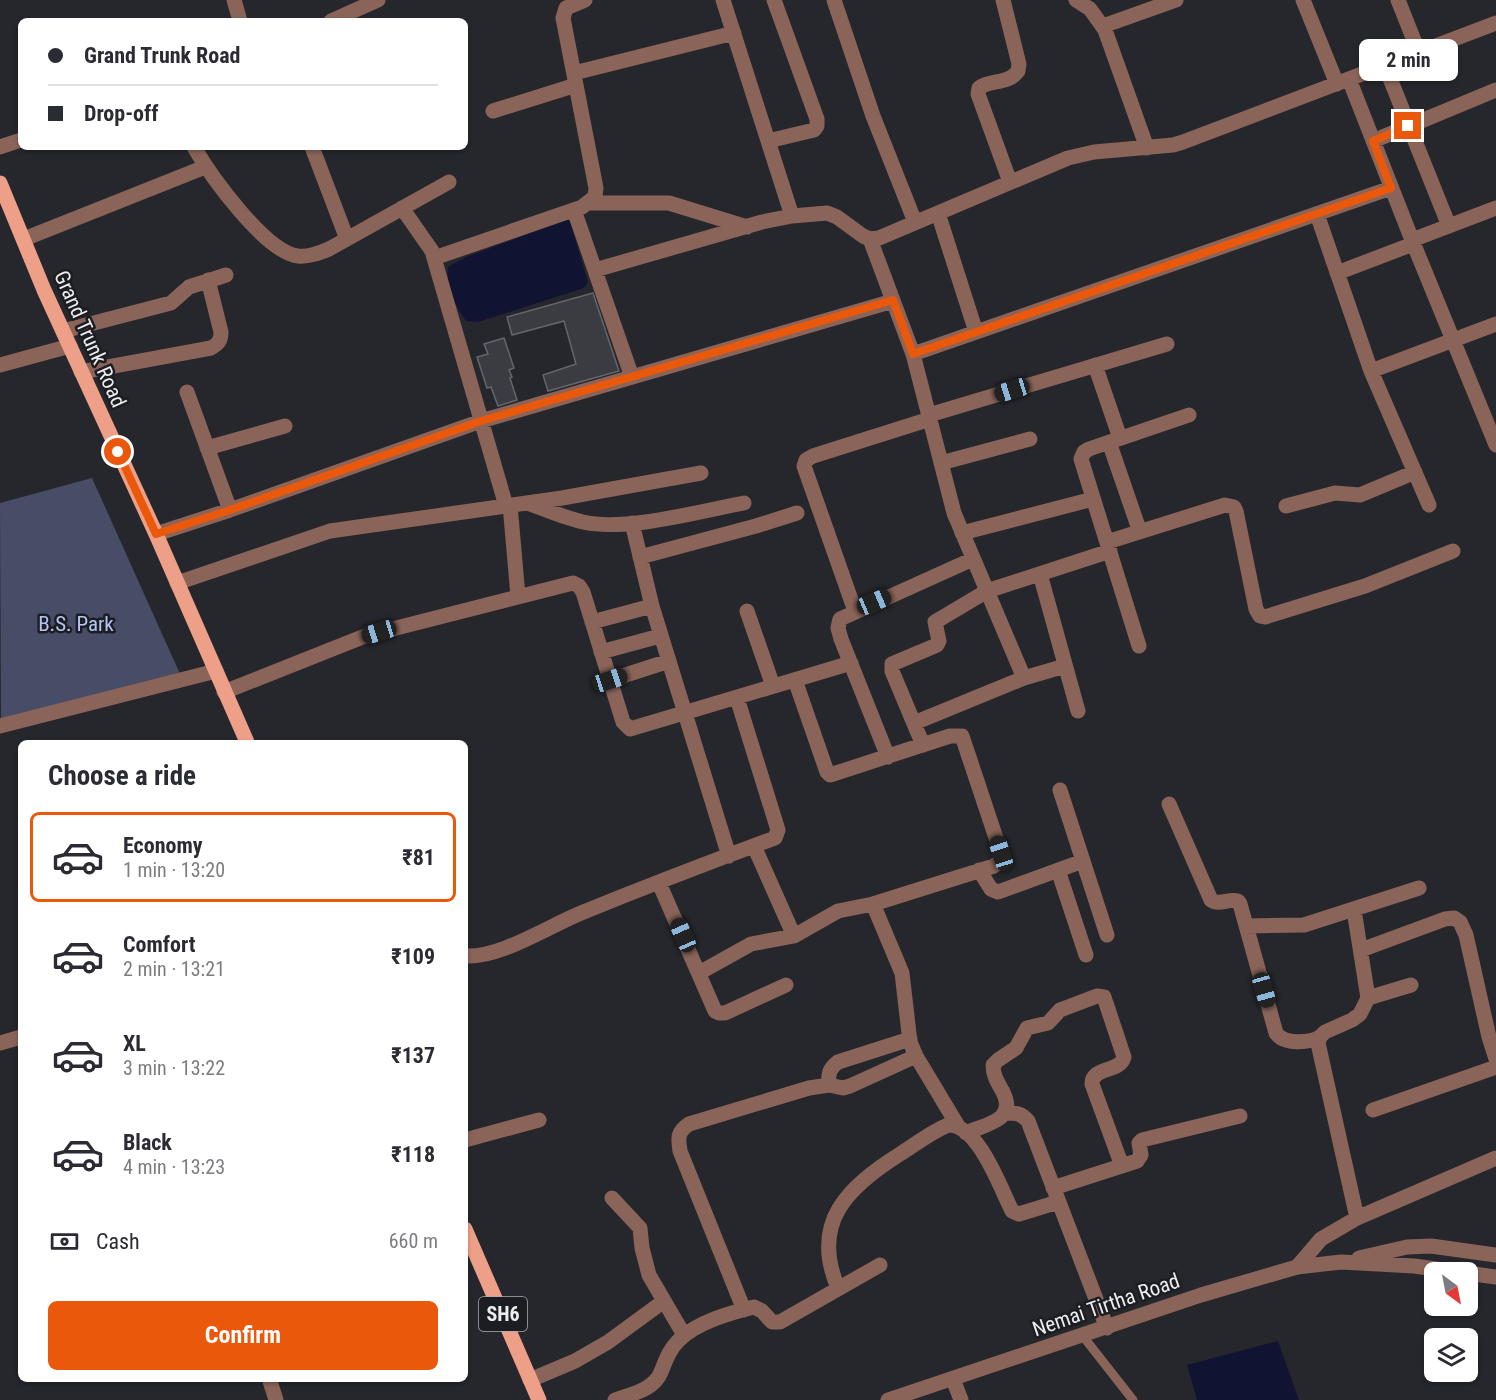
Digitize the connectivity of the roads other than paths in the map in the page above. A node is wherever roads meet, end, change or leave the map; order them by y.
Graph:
1 (234, 0) edge
2 (378, 0) edge
3 (585, 0) edge
4 (723, 0) edge
5 (774, 0) edge
6 (834, 0) edge
7 (1003, 0) edge
8 (1076, 0) edge
9 (1176, 0) edge
10 (1303, 0) edge
11 (1398, 0) edge
12 (239, 18) edge
13 (338, 18) edge
14 (1496, 24) edge
15 (1103, 26) junction
16 (734, 33) junction
17 (1419, 53) junction
18 (1385, 66) junction
19 (575, 79) junction
20 (1343, 82) junction
21 (1496, 90) edge
22 (493, 111) dead end
23 (1408, 126) junction
24 (18, 141) edge
25 (768, 141) junction
26 (1373, 141) junction
27 (0, 147) edge
28 (1147, 148) junction
29 (196, 150) edge
30 (313, 150) edge
31 (206, 167) junction
32 (449, 182) dead end
33 (1010, 182) junction
34 (0, 183) edge
35 (1391, 188) junction
36 (589, 203) junction
37 (402, 208) junction
38 (1496, 208) edge
39 (574, 210) junction
40 (938, 213) junction
41 (1317, 214) junction
42 (792, 216) junction
43 (915, 222) junction
44 (1449, 226) junction
45 (747, 227) junction
46 (24, 239) junction
47 (347, 239) junction
48 (870, 239) junction
49 (1413, 242) junction
50 (434, 258) junction
51 (595, 270) junction
52 (1337, 273) junction
53 (226, 275) dead end
54 (208, 280) junction
55 (893, 300) junction
56 (1496, 324) edge
57 (63, 331) junction
58 (976, 332) junction
59 (1453, 340) junction
60 (1167, 344) dead end
61 (70, 346) junction
62 (913, 354) junction
63 (0, 365) edge
64 (1095, 365) junction
65 (1371, 371) junction
66 (81, 372) junction
67 (632, 377) junction
68 (187, 392) dead end
69 (1189, 416) dead end
70 (929, 417) junction
71 (481, 421) junction
72 (285, 426) dead end
73 (1030, 439) dead end
74 (1115, 440) junction
75 (1495, 442) edge
76 (207, 448) junction
77 (941, 463) junction
78 (1415, 472) junction
79 (701, 473) dead end
80 (1093, 499) junction
81 (526, 503) junction
82 (744, 503) dead end
83 (1429, 505) dead end
84 (508, 506) junction
85 (1286, 507) dead end
86 (230, 510) junction
87 (797, 513) dead end
88 (632, 523) junction
89 (1140, 532) junction
90 (962, 533) junction
91 (156, 534) junction
92 (1108, 547) junction
93 (1453, 551) dead end
94 (640, 557) junction
95 (973, 560) junction
96 (1040, 574) junction
97 (177, 583) junction
98 (987, 591) junction
99 (518, 596) junction
100 (652, 606) junction
101 (747, 611) dead end
102 (855, 611) junction
103 (592, 622) junction
104 (660, 636) junction
105 (1138, 646) dead end
106 (601, 652) junction
107 (669, 661) junction
108 (851, 663) junction
109 (1065, 666) junction
110 (216, 671) junction
111 (1024, 678) junction
112 (610, 680) junction
113 (795, 680) junction
114 (773, 686) junction
115 (224, 692) junction
116 (737, 698) junction
117 (1078, 711) dead end
118 (686, 714) junction
119 (914, 723) junction
120 (0, 726) edge
121 (246, 740) edge
122 (923, 746) junction
123 (888, 757) junction
124 (1060, 790) dead end
125 (1169, 804) dead end
126 (754, 846) junction
127 (729, 856) junction
128 (1083, 861) junction
129 (979, 870) junction
130 (1058, 870) junction
131 (659, 883) junction
132 (1419, 888) dead end
133 (873, 904) junction
134 (1354, 910) junction
135 (1246, 926) junction
136 (1107, 935) dead end
137 (794, 936) junction
138 (1360, 950) junction
139 (1086, 955) dead end
140 (468, 956) edge
141 (699, 973) junction
142 (1411, 985) dead end
143 (786, 986) dead end
144 (1368, 998) junction
145 (1320, 1037) junction
146 (18, 1038) edge
147 (910, 1039) junction
148 (0, 1043) edge
149 (916, 1056) junction
150 (1496, 1059) edge
151 (845, 1060) junction
152 (1496, 1067) edge
153 (829, 1085) junction
154 (850, 1086) junction
155 (1373, 1110) dead end
156 (1006, 1113) junction
157 (1240, 1116) dead end
158 (539, 1120) dead end
159 (962, 1130) junction
160 (468, 1139) edge
161 (1496, 1158) edge
162 (1122, 1166) junction
163 (1056, 1195) junction
164 (612, 1198) dead end
165 (1357, 1218) junction
166 (468, 1236) edge
167 (1496, 1255) edge
168 (1341, 1262) junction
169 (880, 1265) dead end
170 (1297, 1267) junction
171 (1424, 1267) edge
172 (1478, 1275) edge
173 (1496, 1277) edge
174 (838, 1288) junction
175 (664, 1301) junction
176 (744, 1310) junction
177 (1107, 1328) junction
178 (684, 1335) junction
179 (1082, 1335) junction
180 (953, 1379) junction
181 (530, 1380) junction
182 (270, 1382) edge
183 (276, 1400) edge
184 (539, 1400) edge
185 (615, 1400) edge
186 (888, 1400) edge
187 (961, 1400) edge
188 (1133, 1400) edge

1 - 12 street
2 - 13 street
3 - 19 street
4 - 16 street
5 - 25 street
6 - 43 street
7 - 33 street
8 - 15 street
9 - 15 street
10 - 20 street
11 - 17 street
14 - 17 street
15 - 28 street
16 - 19 street
16 - 25 street
17 - 18 street
18 - 20 street
18 - 23 street
19 - 22 street
19 - 36 street
20 - 26 street
20 - 28 street
21 - 23 street
23 - 26 street
23 - 44 street
24 - 27 street
25 - 42 street
26 - 35 street
28 - 33 street
29 - 31 street
30 - 47 street
31 - 46 street
31 - 47 street
32 - 37 street
33 - 40 street
34 - 46 main road, Grand Trunk Road
35 - 41 street
35 - 49 street
36 - 39 street
36 - 45 street
37 - 47 street
37 - 50 street
38 - 44 street
39 - 50 street
39 - 51 street
40 - 43 street
40 - 58 street
41 - 52 street
41 - 58 street
42 - 45 street
42 - 48 street
43 - 48 street
44 - 49 street
45 - 51 street
46 - 57 main road, Grand Trunk Road
48 - 55 street
49 - 52 street
49 - 59 street
50 - 71 street
51 - 67 street
52 - 65 street
53 - 54 street
54 - 57 street
54 - 66 street
55 - 62 street
55 - 67 street
56 - 59 street
57 - 61 main road, Grand Trunk Road
58 - 62 street
59 - 65 street
59 - 75 street
60 - 64 street
61 - 63 street
61 - 66 main road, Grand Trunk Road
62 - 70 street
64 - 70 street
64 - 74 street
65 - 78 street
66 - 91 main road, Grand Trunk Road
67 - 71 street
68 - 76 street
69 - 74 street
70 - 77 street
70 - 102 street
71 - 84 street
71 - 86 street
72 - 76 street
73 - 77 street
74 - 80 street
74 - 89 street
76 - 86 street
77 - 90 street
78 - 83 street
78 - 85 street
79 - 81 street
80 - 90 street
80 - 92 street
81 - 84 street
81 - 88 street
82 - 88 street
84 - 97 street
84 - 99 street
86 - 91 street
87 - 94 street
88 - 94 street
89 - 92 street
89 - 93 street
90 - 95 street
91 - 97 main road, Grand Trunk Road
92 - 96 street
92 - 105 street
94 - 100 street
95 - 98 street
95 - 102 street
96 - 98 street
96 - 109 street
97 - 110 main road, Grand Trunk Road
98 - 111 street
98 - 119 street
99 - 103 street
99 - 115 street
100 - 103 street
100 - 104 street
101 - 114 street
102 - 108 street
103 - 106 street
104 - 106 street
104 - 107 street
106 - 112 street
107 - 112 street
107 - 118 street
108 - 113 street
108 - 123 street
109 - 111 street
109 - 117 street
110 - 115 main road, Grand Trunk Road
110 - 120 street
111 - 119 street
112 - 118 street
113 - 114 street
113 - 123 street
114 - 116 street
115 - 121 main road, Grand Trunk Road
116 - 118 street
116 - 126 street
118 - 127 street
119 - 122 street
122 - 123 street
122 - 129 street
124 - 128 street
125 - 135 street
126 - 127 street
126 - 137 street
127 - 131 street
128 - 130 street
128 - 136 street
129 - 130 street
129 - 133 street
130 - 139 street
131 - 140 street
131 - 141 street
132 - 134 street
133 - 137 street
133 - 147 street
134 - 135 street
134 - 138 street
135 - 145 street
137 - 141 street
138 - 144 street
138 - 150 street
141 - 143 street
142 - 144 street
144 - 145 street
145 - 165 street
146 - 148 street
147 - 149 street
147 - 151 street
149 - 154 street
149 - 159 street
151 - 153 street
151 - 154 street
152 - 155 street
153 - 154 street
153 - 176 street
156 - 159 street
156 - 162 street
156 - 163 street
157 - 162 street
158 - 160 street
159 - 163 street
159 - 174 street
161 - 165 street
162 - 163 street
163 - 177 street
164 - 175 street
165 - 170 street
166 - 181 main road, SH6
167 - 168 street, Nemai Tirtha Road
168 - 170 street, Nemai Tirtha Road
168 - 171 street, Nemai Tirtha Road
169 - 174 street
170 - 177 street, Nemai Tirtha Road
172 - 173 street
174 - 176 street
175 - 178 street
175 - 181 street
176 - 178 street
177 - 179 street, Nemai Tirtha Road
178 - 185 street
179 - 180 street, Nemai Tirtha Road
179 - 188 lane
180 - 186 street, Nemai Tirtha Road
180 - 187 street
181 - 184 main road, SH6
182 - 183 street

